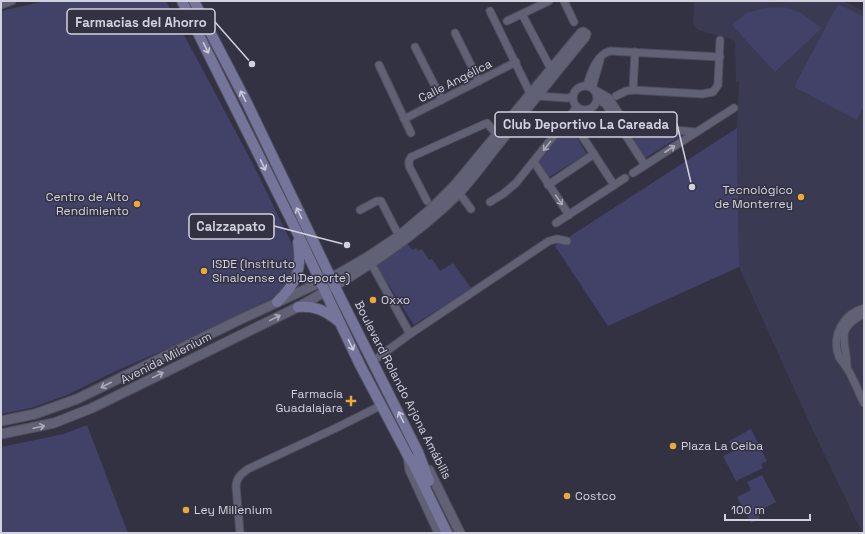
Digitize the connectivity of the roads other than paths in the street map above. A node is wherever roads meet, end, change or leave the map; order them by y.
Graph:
1 (12, 1) edge
2 (182, 1) edge
3 (194, 1) edge
4 (549, 1) edge
5 (564, 1) edge
6 (1, 5) edge
7 (490, 11) dead end
8 (522, 14) junction
9 (507, 21) dead end
10 (574, 22) dead end
11 (455, 33) dead end
12 (582, 36) dead end
13 (720, 40) dead end
14 (415, 46) dead end
15 (635, 52) junction
16 (720, 57) junction
17 (516, 62) junction
18 (379, 65) dead end
19 (552, 72) junction
20 (479, 81) junction
21 (592, 88) junction
22 (633, 90) junction
23 (534, 95) junction
24 (616, 96) dead end
25 (573, 97) junction
26 (598, 99) junction
27 (442, 100) junction
28 (734, 108) dead end
29 (579, 109) junction
30 (404, 119) junction
31 (570, 120) junction
32 (625, 128) junction
33 (696, 132) junction
34 (410, 133) dead end
35 (495, 137) junction
36 (594, 154) junction
37 (534, 162) junction
38 (645, 166) junction
39 (633, 173) dead end
40 (625, 178) dead end
41 (548, 185) junction
42 (614, 185) junction
43 (457, 189) junction
44 (427, 201) dead end
45 (490, 202) dead end
46 (470, 209) dead end
47 (360, 210) dead end
48 (569, 215) junction
49 (556, 223) dead end
50 (297, 232) junction
51 (398, 236) junction
52 (567, 241) dead end
53 (371, 263) junction
54 (321, 282) junction
55 (333, 282) junction
56 (325, 292) junction
57 (277, 302) junction
58 (298, 307) junction
59 (864, 308) edge
60 (864, 314) edge
61 (340, 324) junction
62 (410, 334) junction
63 (373, 361) junction
64 (847, 367) junction
65 (68, 403) junction
66 (864, 403) edge
67 (382, 405) junction
68 (73, 416) junction
69 (1, 421) edge
70 (1, 434) edge
71 (418, 452) junction
72 (408, 456) junction
73 (423, 476) junction
74 (240, 533) edge
75 (439, 533) edge
76 (447, 533) edge
77 (455, 533) edge
78 (460, 533) edge

1 - 6 street
2 -> 50 main road
55 -> 3 main road, Boulevard Rolando Arjona Amábilis
4 - 8 street
5 - 10 street
7 - 17 street
8 - 9 street
8 - 19 street
11 - 20 street
12 - 19 street
13 - 16 street
14 - 27 street
15 - 16 street
15 - 21 street
15 - 22 street
16 - 22 street
17 - 20 street, Calle Angélica
17 - 23 street
18 - 30 street
19 - 23 street
20 - 27 street, Calle Angélica
21 - 25 street
21 - 26 street
21 - 32 street
22 - 24 street
23 - 25 street
23 - 35 street
23 - 43 street
25 - 29 street
26 - 29 street
26 - 32 street
27 - 30 street, Calle Angélica
28 - 33 street
29 - 31 street
30 - 34 street
31 - 36 street
31 -> 37 street
32 - 33 street
32 - 38 street
38 -> 33 street
35 - 43 street
35 - 44 street
36 - 41 street
36 - 42 street
37 - 41 street
37 - 45 street
38 - 39 street
40 - 42 street
41 -> 48 street
42 - 48 street
43 - 46 street
43 - 51 street
43 - 53 street
47 - 51 street
48 - 49 street
50 - 54 main road
50 - 57 main road
51 - 55 street
52 - 62 street
53 - 55 street
53 - 62 street
54 - 55 street, Avenida Milenium
54 - 56 main road
54 - 57 street, Avenida Milenium
55 - 56 street, Avenida Milenium
55 - 63 main road, Boulevard Rolando Arjona Amábilis
56 - 58 street, Avenida Milenium
56 - 61 main road
57 -> 65 street, Avenida Milenium
58 - 61 main road
68 -> 58 street, Avenida Milenium
59 - 64 street
60 - 64 street
61 -> 67 main road
62 - 63 street
71 -> 63 main road, Boulevard Rolando Arjona Amábilis
64 - 66 street
65 - 68 street
65 - 69 street, Avenida Milenium
67 - 72 main road
67 - 74 street
70 -> 68 street, Avenida Milenium
71 - 73 main road
71 - 78 street, Boulevard Rolando Arjona Amábilis
72 - 73 main road
72 - 75 street
73 - 76 main road, Boulevard Rolando Arjona Amábilis
73 - 77 main road, Boulevard Rolando Arjona Amábilis

